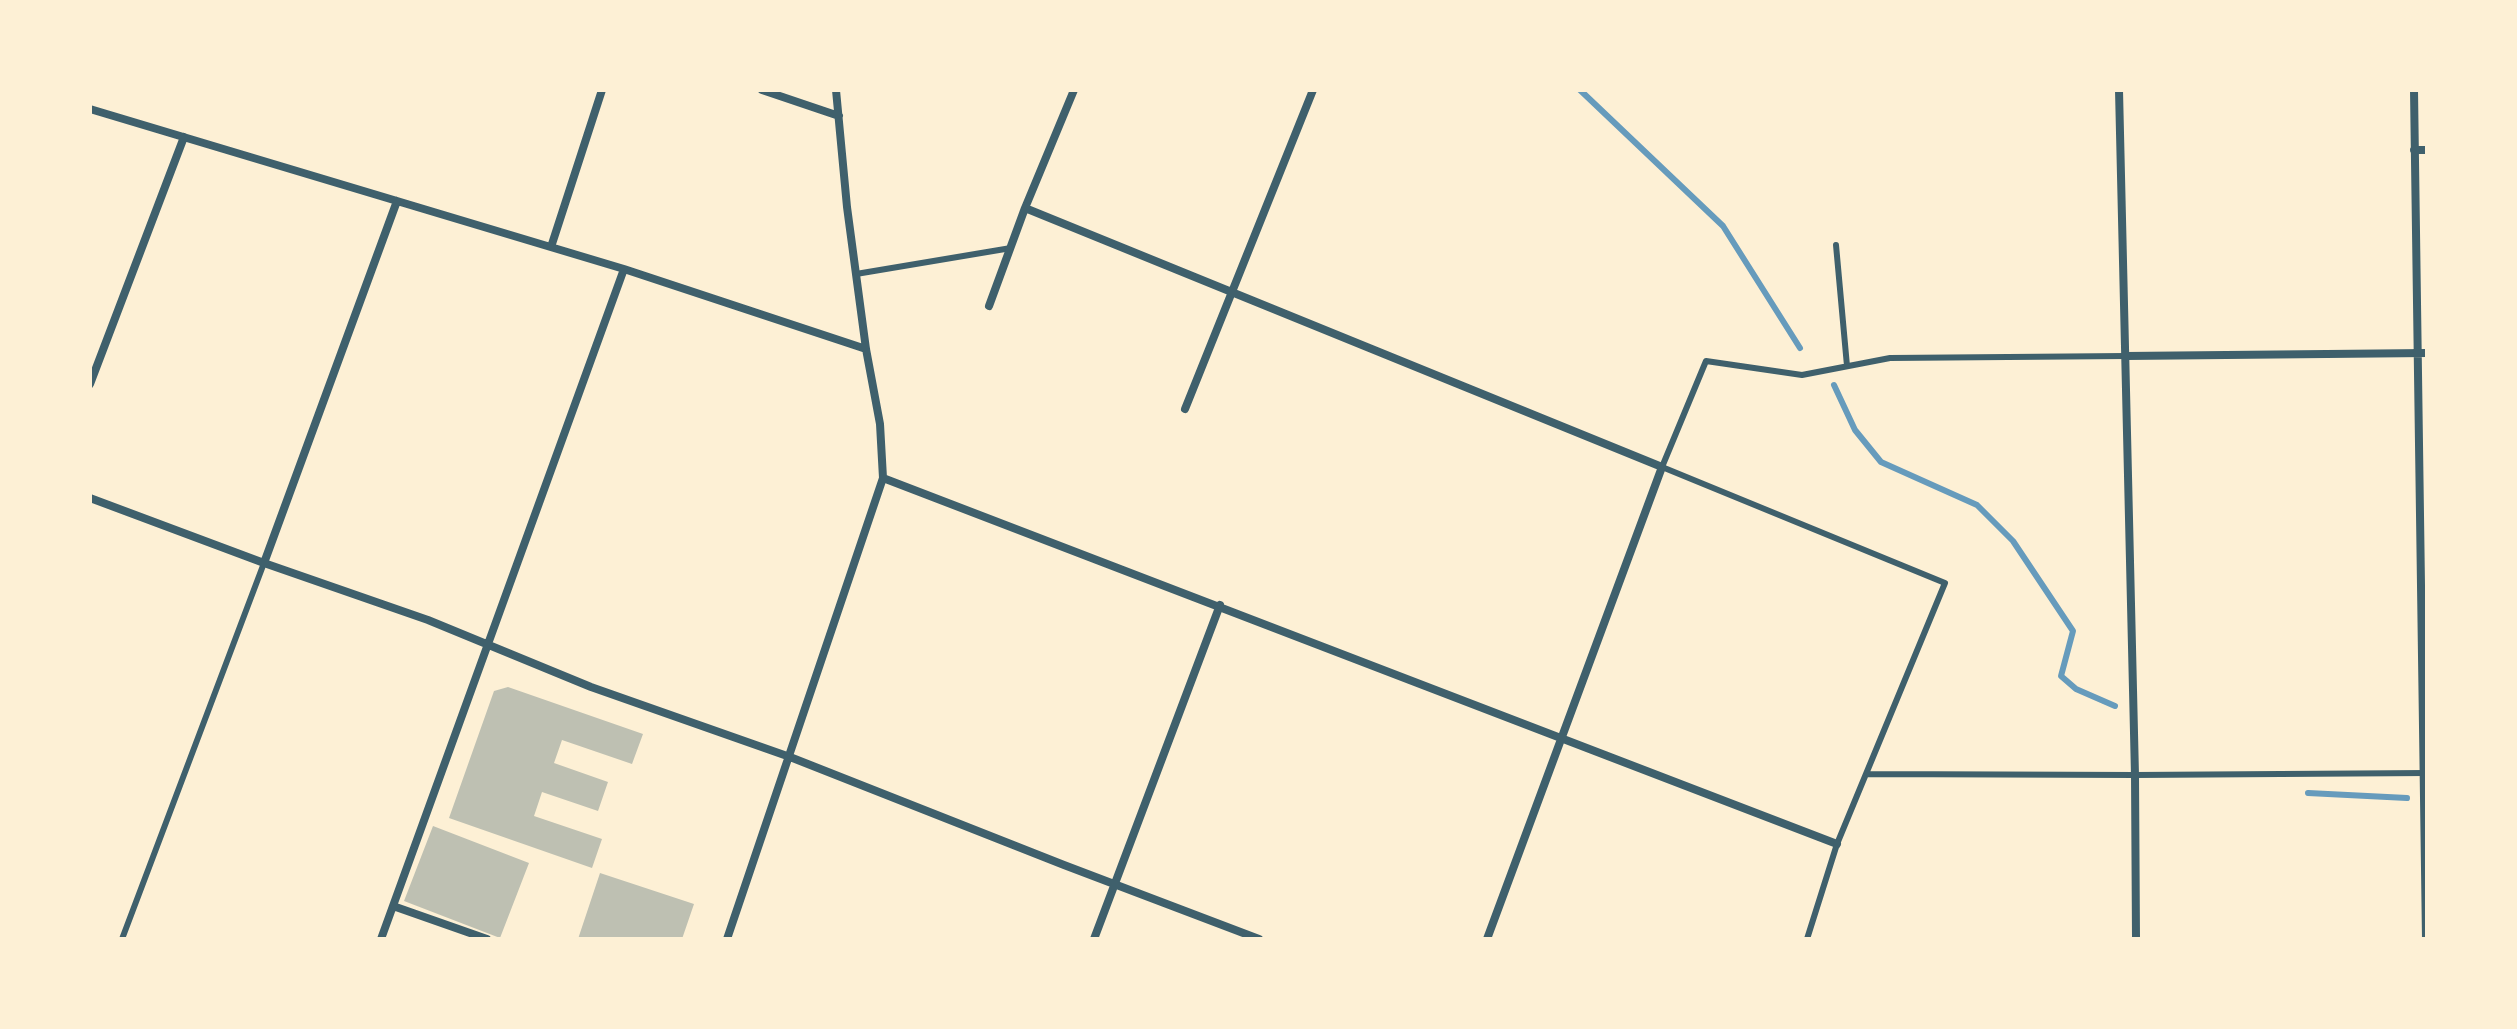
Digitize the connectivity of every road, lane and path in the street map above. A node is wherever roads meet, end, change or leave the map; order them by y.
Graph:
1 (602, 90) edge
2 (762, 90) edge
3 (836, 90) edge
4 (1074, 90) edge
5 (1313, 90) edge
6 (2119, 90) edge
7 (2414, 90) edge
8 (90, 109) edge
9 (839, 116) junction
10 (184, 137) junction
11 (2414, 150) junction
12 (2427, 150) edge
13 (397, 201) junction
14 (1025, 208) junction
15 (1836, 245) dead end
16 (551, 247) junction
17 (1011, 248) junction
18 (624, 269) junction
19 (856, 274) junction
20 (1231, 292) junction
21 (989, 306) dead end
22 (866, 349) junction
23 (2422, 354) edge
24 (2126, 356) junction
25 (1847, 366) junction
26 (90, 384) edge
27 (1185, 409) dead end
28 (1662, 467) junction
29 (883, 478) junction
30 (90, 498) edge
31 (264, 563) junction
32 (1220, 605) junction
33 (488, 644) junction
34 (1564, 738) junction
35 (790, 757) junction
36 (2426, 773) edge
37 (1866, 774) junction
38 (2135, 775) junction
39 (1837, 844) junction
40 (1115, 884) junction
41 (393, 906) junction
42 (122, 939) edge
43 (381, 939) edge
44 (487, 939) edge
45 (727, 939) edge
46 (1094, 939) edge
47 (1259, 939) edge
48 (1487, 939) edge
49 (1807, 939) edge
50 (2136, 939) edge
51 (2426, 939) edge

1 - 16 street
2 - 9 street
3 - 9 street
4 - 14 street
5 - 20 street
6 - 24 street
7 - 11 street
8 - 10 street
9 - 19 street
10 - 13 street
10 - 26 street
11 - 12 street
11 - 23 street
13 - 16 street
13 - 31 street
14 - 17 street
14 - 20 street
15 - 25 lane
16 - 18 street
17 - 19 lane
17 - 21 street
18 - 22 street
18 - 33 street
19 - 22 street
20 - 27 street
20 - 28 street
22 - 29 street
23 - 24 street
23 - 36 street
24 - 25 lane
24 - 38 street
25 - 28 lane
28 - 34 street
28 - 37 lane
29 - 32 street
29 - 35 street
30 - 31 street
31 - 33 street
31 - 42 lane
32 - 34 street
32 - 40 street
33 - 35 street
33 - 41 street
34 - 39 street
34 - 48 street
35 - 40 street
35 - 45 street
36 - 38 lane
36 - 51 street
37 - 38 lane
37 - 39 lane
38 - 50 street
39 - 49 lane
40 - 46 street
40 - 47 street
41 - 43 street
41 - 44 street

